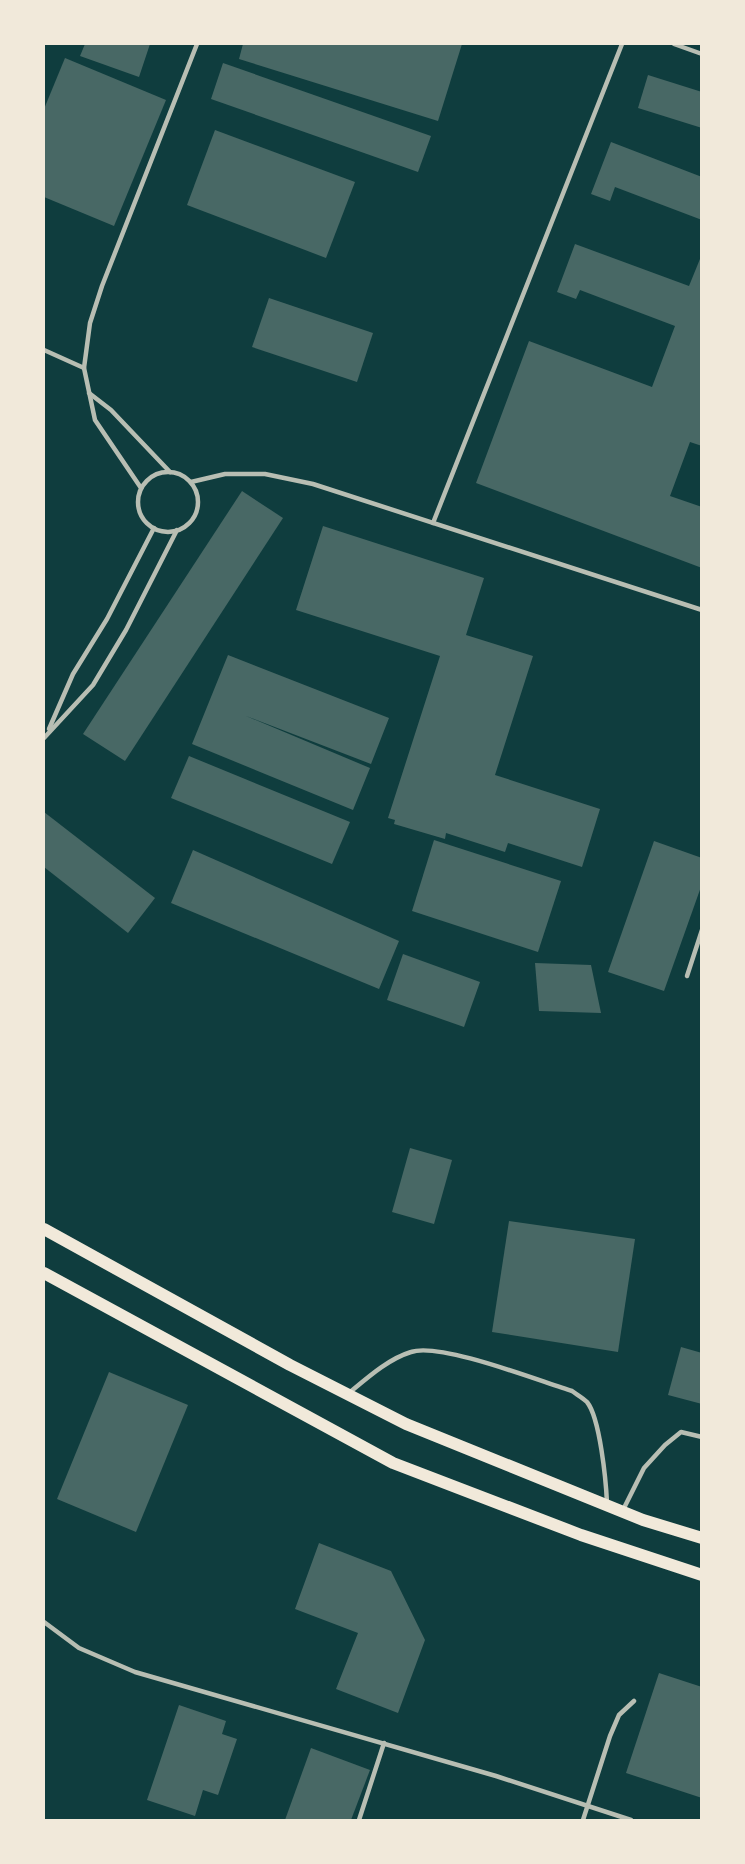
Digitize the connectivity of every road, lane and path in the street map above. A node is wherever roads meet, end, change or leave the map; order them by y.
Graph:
1 (197, 44) edge
2 (622, 44) edge
3 (674, 44) edge
4 (702, 54) edge
5 (44, 350) edge
6 (84, 368) junction
7 (89, 393) junction
8 (170, 472) junction
9 (190, 482) junction
10 (141, 488) junction
11 (433, 523) junction
12 (154, 528) junction
13 (177, 530) junction
14 (702, 610) edge
15 (45, 736) edge
16 (702, 930) edge
17 (687, 976) dead end
18 (44, 1229) edge
19 (44, 1273) edge
20 (347, 1395) junction
21 (702, 1437) edge
22 (607, 1506) junction
23 (622, 1512) junction
24 (702, 1538) edge
25 (702, 1575) edge
26 (44, 1622) edge
27 (634, 1701) dead end
28 (384, 1743) junction
29 (587, 1806) junction
30 (359, 1821) edge
31 (583, 1821) edge
32 (631, 1821) edge

1 - 6 lane
2 - 11 lane
3 - 4 lane
5 - 6 lane
6 - 7 lane
7 - 8 lane
7 - 10 lane
8 - 9 lane
8 - 10 lane
9 - 11 lane
9 - 13 lane
10 - 12 lane
11 - 14 lane
12 - 13 lane
12 - 15 lane
13 - 15 lane
16 - 17 lane
18 - 20 main road
19 - 25 main road
20 - 22 main road
20 - 22 lane
21 - 23 lane
22 - 23 main road
23 - 24 main road
26 - 28 lane
27 - 29 lane
28 - 29 lane
28 - 30 lane
29 - 31 lane
29 - 32 lane

